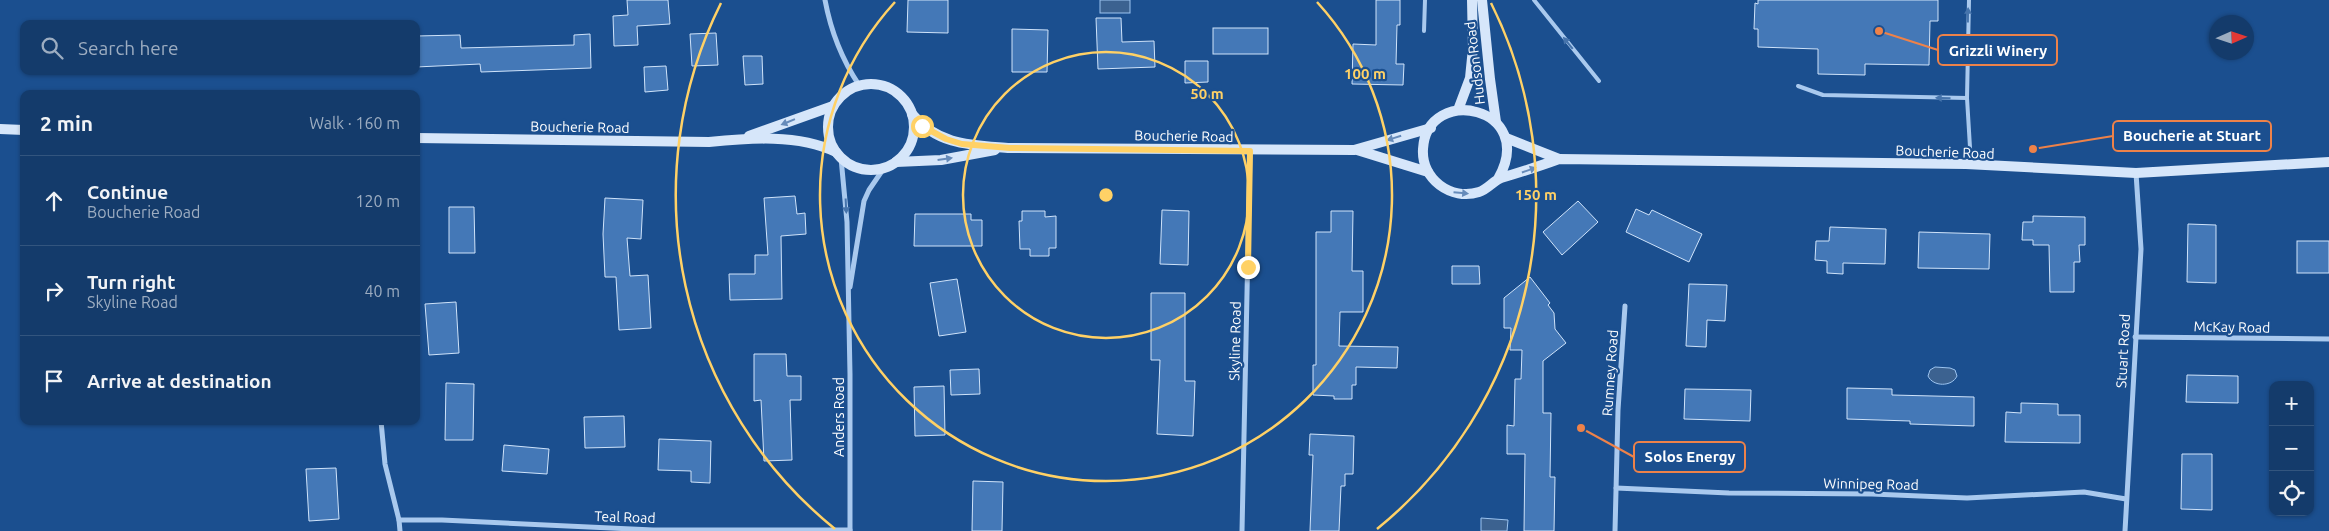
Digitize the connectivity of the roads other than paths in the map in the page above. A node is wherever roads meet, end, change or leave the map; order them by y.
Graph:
1 (825, 0) edge
2 (1424, 0) edge
3 (1472, 0) edge
4 (1482, 0) edge
5 (1534, 0) edge
6 (1969, 0) edge
7 (1424, 31) dead end
8 (1599, 81) dead end
9 (859, 86) junction
10 (1798, 86) dead end
11 (1967, 98) junction
12 (833, 106) junction
13 (1458, 110) junction
14 (912, 114) junction
15 (1496, 122) junction
16 (1430, 128) junction
17 (0, 129) edge
18 (20, 130) edge
19 (420, 138) edge
20 (1506, 138) junction
21 (743, 139) junction
22 (1010, 148) junction
23 (1357, 150) junction
24 (1250, 151) junction
25 (838, 155) junction
26 (1559, 159) junction
27 (896, 162) junction
28 (2329, 162) edge
29 (1971, 166) junction
30 (884, 168) junction
31 (1428, 172) junction
32 (2136, 173) junction
33 (1498, 179) junction
34 (847, 302) junction
35 (1625, 306) dead end
36 (2135, 337) junction
37 (2329, 339) edge
38 (381, 425) edge
39 (1616, 488) junction
40 (2126, 499) junction
41 (399, 520) junction
42 (652, 530) edge
43 (400, 531) edge
44 (850, 531) edge
45 (1242, 531) edge
46 (1615, 531) edge
47 (2125, 531) edge

1 - 9 street
2 - 7 lane
3 - 13 main road, Hudson Road
4 - 15 main road, Hudson Road
8 -> 5 lane
11 -> 6 lane
9 - 12 main road
9 - 14 main road
11 -> 10 lane
11 - 29 lane
12 -> 21 main road, Boucherie Road
12 - 25 main road
13 - 15 main road
13 - 16 main road, Boucherie Road
14 - 22 main road, Boucherie Road
14 - 27 main road
15 - 20 main road
16 -> 23 main road, Boucherie Road
16 - 31 main road
17 - 18 main road
19 - 21 main road, Boucherie Road
20 - 26 main road, Boucherie Road
20 - 33 main road
21 - 25 main road, Boucherie Road
22 - 24 main road, Boucherie Road
27 -> 22 main road, Boucherie Road
23 - 24 main road, Boucherie Road
23 - 31 main road, Boucherie Road
24 - 45 street, Skyline Road
25 - 30 main road
25 -> 34 street, Anders Road
26 - 29 main road, Boucherie Road
33 -> 26 main road, Boucherie Road
27 - 30 main road
28 - 32 main road, Boucherie Road
29 - 32 main road, Boucherie Road
30 - 34 street, Anders Road
31 -> 33 main road, Boucherie Road
32 - 36 street, Stuart Road
34 - 44 street, Anders Road
35 - 39 street, Rumney Road
36 - 37 street, McKay Road
36 - 40 street, Stuart Road
38 - 41 street
39 - 40 street, Winnipeg Road
39 - 46 street, Rumney Road
40 - 47 street, Stuart Road
41 - 42 street, Teal Road
41 - 43 street
42 - 44 street, Teal Road

